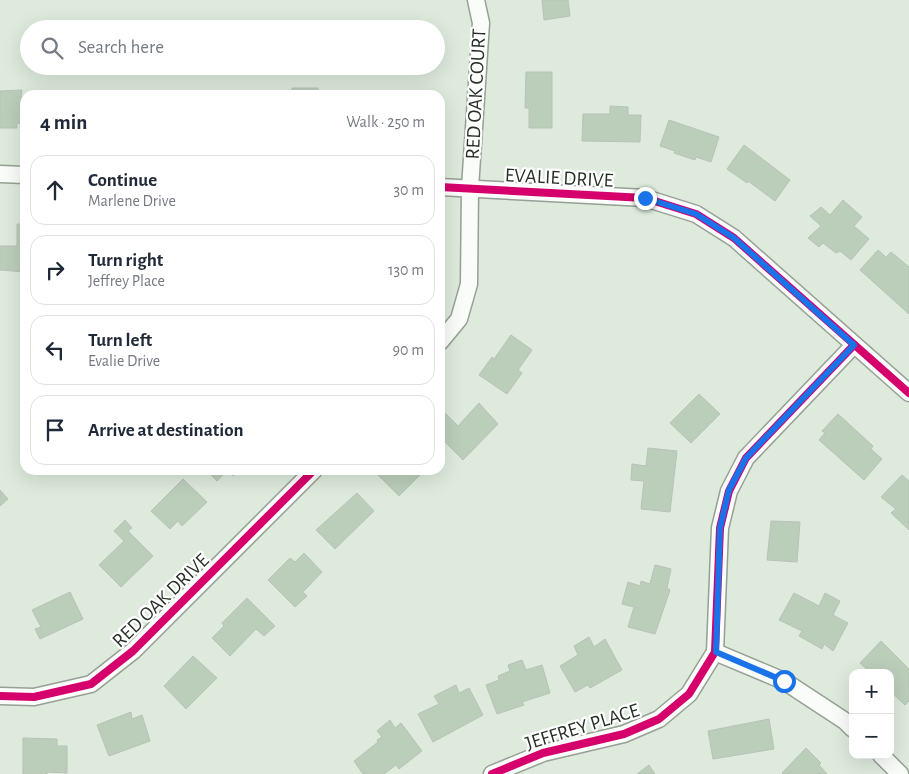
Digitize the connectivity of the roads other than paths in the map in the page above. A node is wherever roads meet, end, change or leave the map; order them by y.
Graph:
1 (476, 0) edge
2 (0, 174) edge
3 (20, 175) edge
4 (445, 187) edge
5 (470, 188) junction
6 (445, 336) edge
7 (854, 345) junction
8 (909, 393) edge
9 (309, 475) edge
10 (716, 652) junction
11 (0, 696) edge
12 (849, 724) edge
13 (885, 759) edge
14 (520, 769) edge
15 (492, 774) edge
16 (900, 774) edge

1 - 5 street, RED OAK COURT
2 - 3 street
4 - 5 street, EVALIE DRIVE
5 - 6 street
5 - 7 street, EVALIE DRIVE
7 - 8 street, EVALIE DRIVE
7 - 10 street, JEFFREY PLACE
9 - 11 street, RED OAK DRIVE
10 - 12 street
10 - 14 street, JEFFREY PLACE
13 - 16 street
14 - 15 street, JEFFREY PLACE

